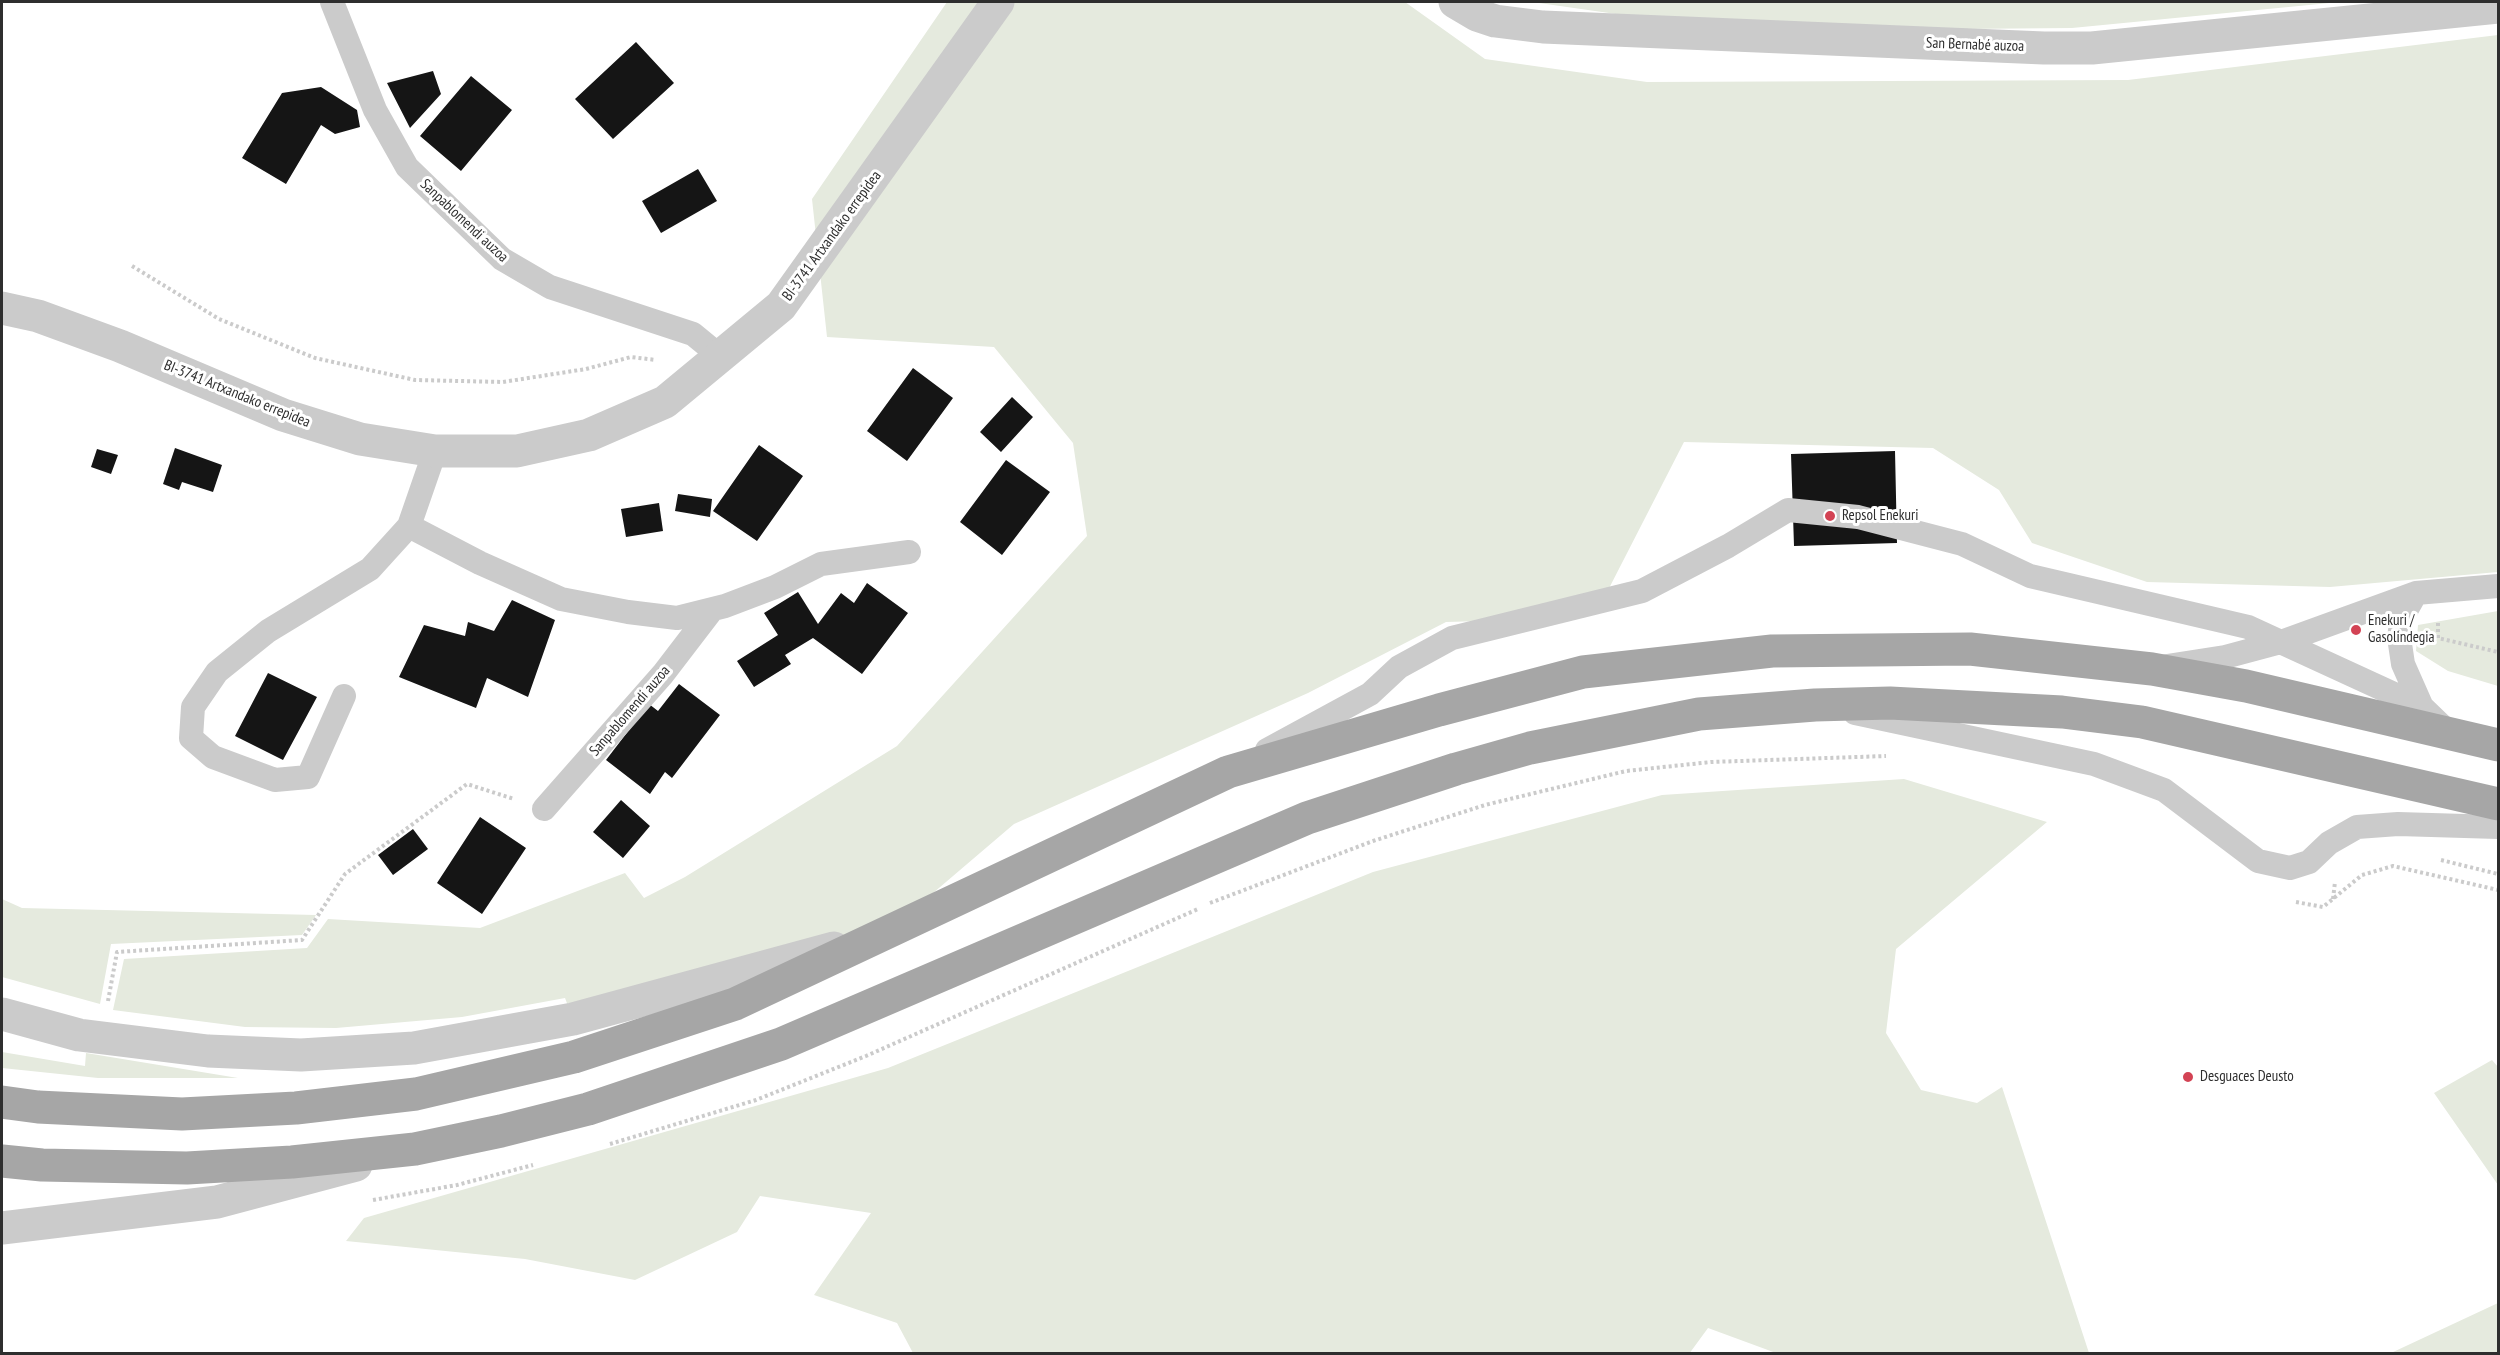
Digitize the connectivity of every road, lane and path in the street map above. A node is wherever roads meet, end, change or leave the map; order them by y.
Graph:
1 (332, 2) edge
2 (998, 2) edge
3 (1455, 2) edge
4 (2499, 7) edge
5 (132, 266) dead end
6 (2, 308) edge
7 (713, 350) junction
8 (435, 451) junction
9 (409, 526) junction
10 (909, 552) dead end
11 (2499, 586) edge
12 (2416, 593) junction
13 (712, 610) junction
14 (2282, 642) junction
15 (2152, 669) junction
16 (344, 696) dead end
17 (1815, 705) junction
18 (2422, 707) junction
19 (2451, 734) junction
20 (2499, 745) edge
21 (1897, 755) dead end
22 (1228, 772) junction
23 (2499, 804) edge
24 (544, 808) joint
25 (2499, 827) edge
26 (2429, 858) dead end
27 (2499, 874) edge
28 (2336, 876) dead end
29 (2499, 890) edge
30 (2333, 899) junction
31 (2292, 901) dead end
32 (885, 934) junction
33 (98, 1003) dead end
34 (2, 1014) edge
35 (2, 1102) edge
36 (601, 1146) dead end
37 (415, 1149) junction
38 (2, 1161) edge
39 (535, 1164) dead end
40 (369, 1200) dead end
41 (2, 1228) edge

1 - 7 lane, Sanpablomendi auzoa
2 - 7 street, BI-3741 Artxandako errepidea
3 - 4 street, San Bernabé auzoa
5 - 7 path
6 - 8 street, BI-3741 Artxandako errepidea
7 - 8 street, BI-3741 Artxandako errepidea
8 - 9 lane
9 - 13 lane
9 - 16 lane
10 - 13 lane
11 - 12 lane
12 - 14 lane
12 - 18 lane
13 - 24 lane, Sanpablomendi auzoa
14 - 15 lane
14 - 18 lane
14 - 22 lane
15 - 19 main road
15 - 22 main road
17 - 23 main road
17 - 25 lane
17 - 37 main road
18 - 19 lane
19 - 20 main road
21 - 36 path
22 - 32 main road
24 - 33 path
26 - 27 path
28 - 30 path
29 - 30 path
30 - 31 path
32 - 34 street
32 - 35 main road
37 - 38 main road
37 - 41 street
39 - 40 path

